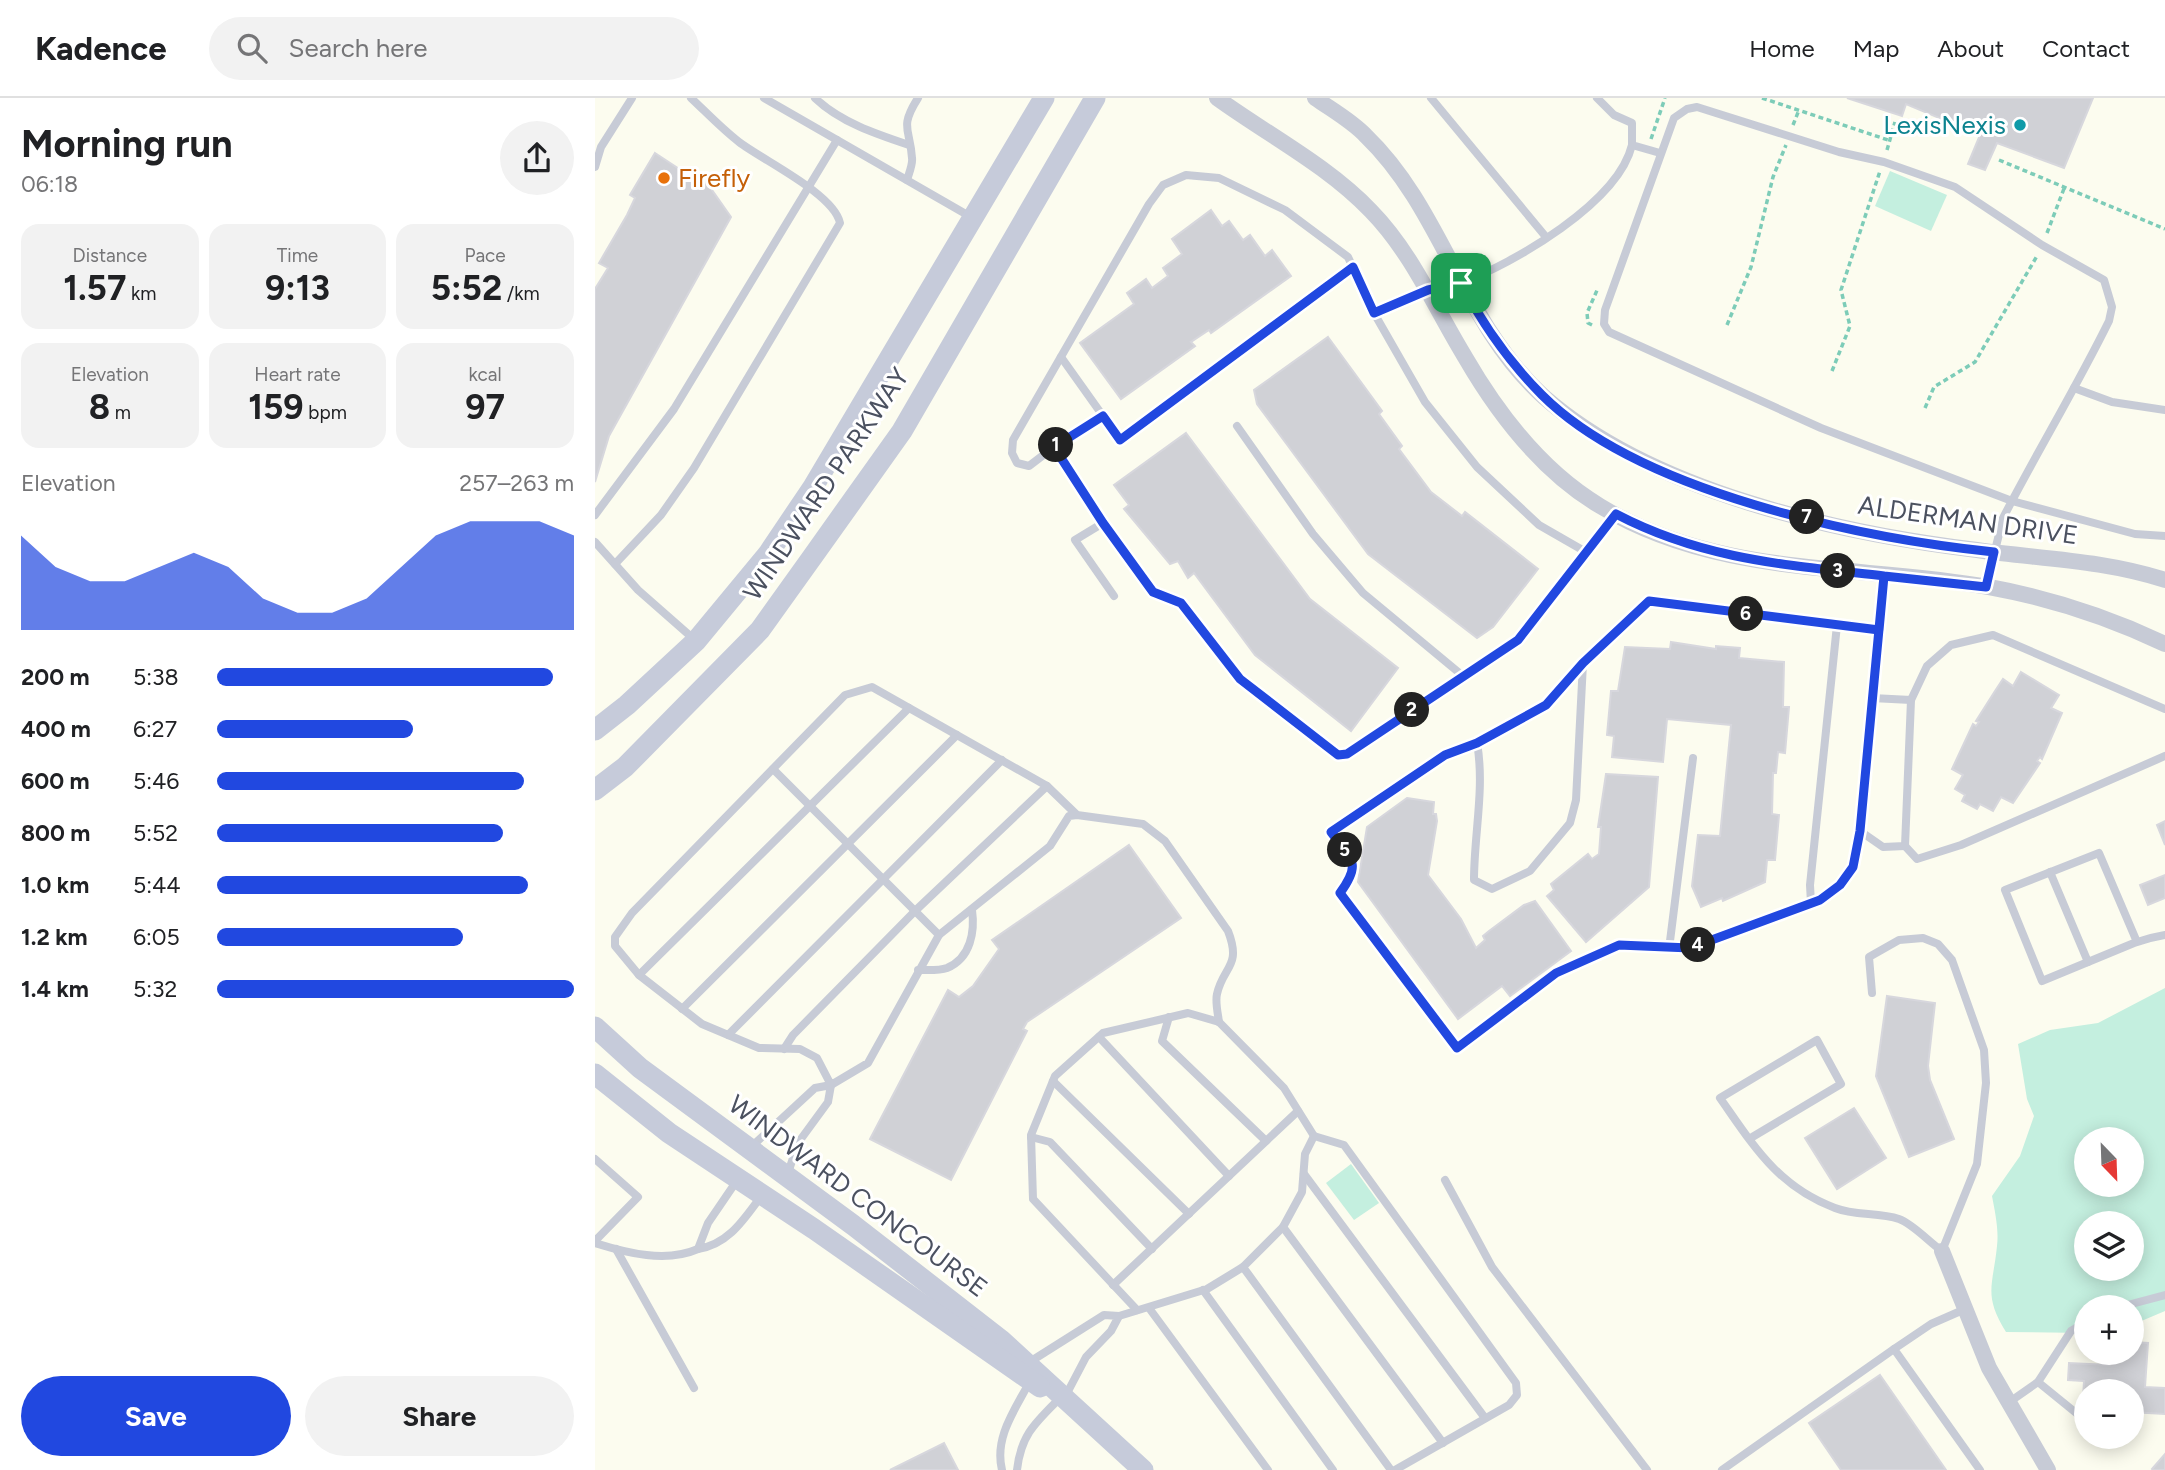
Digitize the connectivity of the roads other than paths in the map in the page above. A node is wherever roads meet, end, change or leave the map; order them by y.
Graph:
1 (632, 98) edge
2 (691, 98) edge
3 (764, 98) edge
4 (815, 98) edge
5 (918, 98) edge
6 (1044, 98) edge
7 (1095, 98) edge
8 (1217, 98) edge
9 (1315, 98) edge
10 (1431, 98) edge
11 (1597, 98) edge
12 (1689, 98) edge
13 (1692, 108) junction
14 (837, 140) junction
15 (909, 145) junction
16 (1632, 145) junction
17 (1660, 153) junction
18 (595, 167) edge
19 (907, 180) junction
20 (808, 188) junction
21 (974, 219) junction
22 (1546, 237) junction
23 (1353, 267) junction
24 (1461, 283) junction
25 (1428, 290) junction
26 (1374, 313) junction
27 (1061, 357) junction
28 (2074, 388) junction
29 (2165, 410) edge
30 (1103, 416) junction
31 (1237, 426) dead end
32 (1054, 447) junction
33 (2012, 501) junction
34 (1616, 514) junction
35 (595, 515) edge
36 (1103, 523) junction
37 (2165, 536) edge
38 (595, 542) edge
39 (1586, 552) junction
40 (1994, 552) junction
41 (615, 564) junction
42 (1884, 576) junction
43 (2165, 580) edge
44 (1986, 587) junction
45 (1114, 596) dead end
46 (1837, 625) junction
47 (1879, 630) junction
48 (696, 641) junction
49 (2165, 644) edge
50 (1583, 663) junction
51 (1462, 676) junction
52 (1872, 698) junction
53 (1911, 700) junction
54 (909, 708) junction
55 (2165, 709) edge
56 (595, 730) edge
57 (957, 735) junction
58 (1477, 743) junction
59 (2165, 755) edge
60 (1693, 758) dead end
61 (1002, 760) junction
62 (773, 769) junction
63 (1047, 786) junction
64 (595, 790) edge
65 (809, 806) junction
66 (1077, 815) junction
67 (1860, 831) junction
68 (847, 843) junction
69 (1905, 846) junction
70 (2050, 872) junction
71 (883, 879) junction
72 (1811, 903) junction
73 (972, 910) junction
74 (915, 911) junction
75 (939, 935) junction
76 (2165, 935) edge
77 (2137, 942) junction
78 (1669, 949) junction
79 (2088, 962) junction
80 (918, 971) junction
81 (639, 975) junction
82 (1872, 993) dead end
83 (682, 1009) junction
84 (1169, 1017) junction
85 (1219, 1022) junction
86 (595, 1027) edge
87 (728, 1035) junction
88 (1099, 1037) junction
89 (784, 1049) junction
90 (595, 1074) edge
91 (1053, 1081) junction
92 (831, 1085) junction
93 (1298, 1111) junction
94 (1314, 1136) junction
95 (1031, 1137) junction
96 (1749, 1139) junction
97 (1266, 1141) junction
98 (750, 1149) junction
99 (595, 1159) edge
100 (1304, 1174) junction
101 (787, 1176) junction
102 (1229, 1176) junction
103 (738, 1179) junction
104 (1445, 1180) dead end
105 (763, 1195) junction
106 (1189, 1214) junction
107 (1283, 1227) junction
108 (595, 1242) edge
109 (616, 1249) junction
110 (698, 1249) junction
111 (1152, 1249) junction
112 (1942, 1251) junction
113 (1243, 1267) junction
114 (1113, 1284) junction
115 (1203, 1290) junction
116 (2165, 1295) edge
117 (2144, 1301) edge
118 (1149, 1308) junction
119 (1137, 1310) junction
120 (1963, 1310) junction
121 (1119, 1316) junction
122 (2074, 1329) edge
123 (1895, 1349) junction
124 (1029, 1372) junction
125 (2038, 1382) junction
126 (694, 1388) dead end
127 (1062, 1398) junction
128 (2008, 1403) junction
129 (2074, 1412) edge
130 (1485, 1418) junction
131 (1443, 1443) junction
132 (1002, 1470) edge
133 (1017, 1470) edge
134 (1143, 1470) edge
135 (1268, 1470) edge
136 (1333, 1470) edge
137 (1393, 1470) edge
138 (1647, 1470) edge
139 (1722, 1470) edge
140 (1980, 1470) edge
141 (2048, 1470) edge

1 - 18 lane
2 - 20 lane
3 - 14 lane
4 - 15 lane
5 - 15 lane
6 - 21 main road, WINDWARD PARKWAY
7 - 64 main road, WINDWARD PARKWAY
8 - 25 street
9 - 24 street, ALDERMAN DRIVE
10 - 22 lane
11 - 16 lane
12 - 13 lane
13 - 17 lane
13 - 28 lane
14 - 19 lane
14 - 20 lane
15 - 19 lane
16 - 17 lane
16 - 22 lane
17 - 33 lane
19 - 21 lane
20 - 35 lane
20 - 41 lane
21 - 48 main road, WINDWARD PARKWAY
22 - 24 lane
23 - 26 lane
23 - 27 lane
23 - 30 lane
24 - 25 lane
24 - 40 street, ALDERMAN DRIVE
25 - 26 lane
25 - 34 street
26 - 39 lane
27 - 30 lane
27 - 32 lane
28 - 29 lane
28 - 33 lane
30 - 32 lane
31 - 51 lane
32 - 36 lane
33 - 37 lane
33 - 40 lane
34 - 39 lane
34 - 42 street
36 - 45 lane
36 - 51 lane
38 - 41 lane
39 - 51 lane
40 - 43 street, ALDERMAN DRIVE
40 - 44 lane
41 - 48 lane
42 - 44 street
42 - 47 lane
44 - 49 street
46 - 47 lane
46 - 50 lane
46 - 72 lane
47 - 52 lane
48 - 56 main road, WINDWARD PARKWAY
50 - 58 lane
50 - 58 lane
52 - 53 lane
52 - 67 lane
53 - 55 lane
53 - 69 lane
54 - 57 lane
54 - 62 lane
54 - 65 lane
57 - 61 lane
57 - 68 lane
58 - 78 lane
59 - 69 lane
60 - 78 lane
61 - 63 lane
61 - 71 lane
62 - 65 lane
62 - 81 lane
63 - 66 lane
63 - 74 lane
65 - 68 lane
65 - 81 lane
66 - 73 lane
66 - 85 lane
67 - 69 lane
67 - 72 lane
68 - 71 lane
68 - 83 lane
70 - 77 lane
70 - 79 lane
70 - 79 lane
71 - 74 lane
71 - 87 lane
72 - 78 lane
73 - 75 lane
73 - 80 lane
74 - 75 lane
74 - 89 lane
75 - 80 lane
76 - 77 lane
77 - 79 lane
80 - 92 lane
81 - 83 lane
82 - 112 lane
83 - 87 lane
84 - 85 lane
84 - 88 lane
84 - 97 lane
85 - 93 lane
86 - 98 main road, WINDWARD CONCOURSE
87 - 89 lane
88 - 91 lane
88 - 102 lane
89 - 92 lane
90 - 103 main road, WINDWARD CONCOURSE
91 - 95 lane
91 - 106 lane
92 - 98 lane
92 - 101 lane
93 - 94 lane
93 - 97 lane
94 - 100 lane
94 - 130 lane
95 - 111 lane
95 - 114 lane
96 - 96 lane
96 - 112 lane
97 - 102 lane
98 - 101 main road, WINDWARD CONCOURSE
99 - 108 lane
100 - 107 lane
100 - 130 lane
101 - 124 main road, WINDWARD CONCOURSE
102 - 106 lane
103 - 105 main road, WINDWARD CONCOURSE
103 - 110 lane
104 - 138 lane
105 - 110 lane
105 - 124 main road, WINDWARD CONCOURSE
106 - 111 lane
107 - 113 lane
107 - 131 lane
108 - 109 lane
109 - 110 lane
109 - 126 lane
111 - 114 lane
112 - 120 street
113 - 115 lane
113 - 137 lane
114 - 119 lane
115 - 118 lane
115 - 136 lane
116 - 117 lane
118 - 119 lane
118 - 135 lane
119 - 121 lane
120 - 123 lane
120 - 128 street
121 - 124 lane
121 - 127 lane
122 - 125 lane
123 - 139 lane
123 - 140 lane
124 - 127 main road, WINDWARD CONCOURSE
124 - 132 lane
125 - 128 lane
125 - 129 lane
127 - 133 lane
127 - 134 main road, WINDWARD CONCOURSE
128 - 141 street
130 - 131 lane
131 - 137 lane

